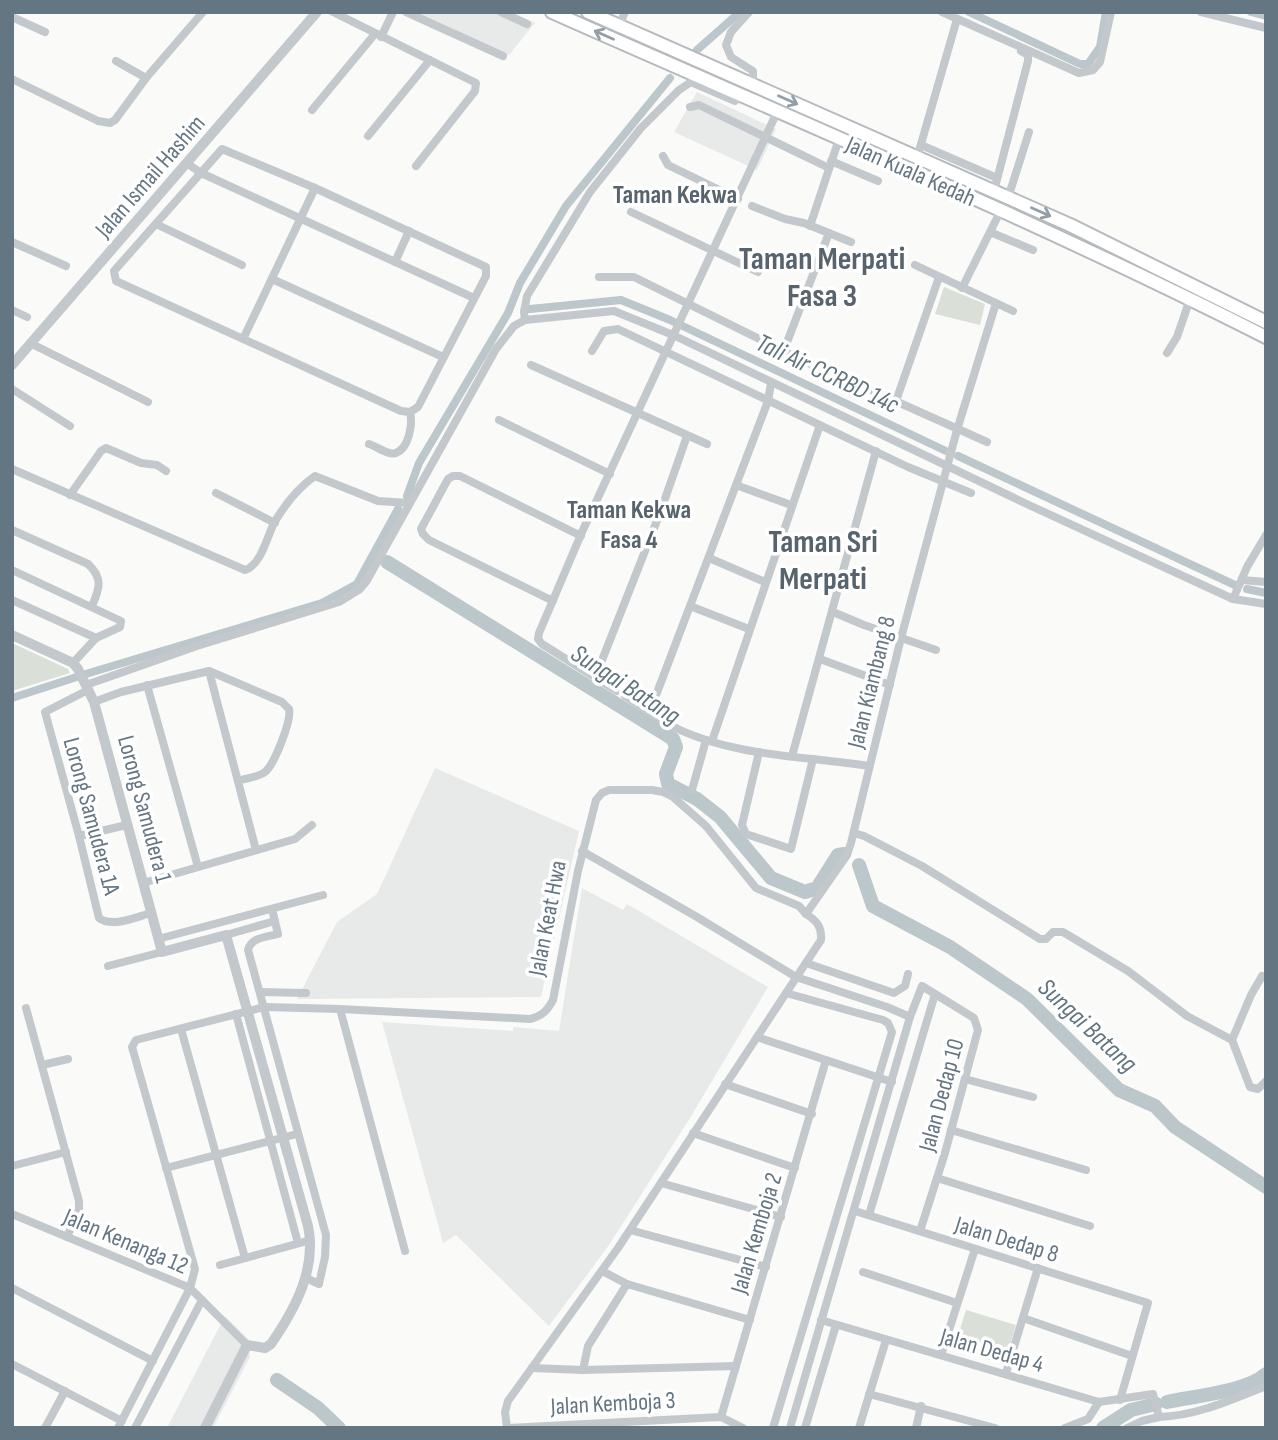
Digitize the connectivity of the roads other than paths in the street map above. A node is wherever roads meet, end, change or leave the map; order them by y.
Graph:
1 (203, 12) edge
2 (317, 12) edge
3 (333, 12) edge
4 (393, 12) edge
5 (407, 12) edge
6 (501, 12) edge
7 (552, 12) edge
8 (588, 12) edge
9 (625, 12) edge
10 (749, 12) edge
11 (942, 12) edge
12 (1111, 12) edge
13 (1201, 12) edge
14 (20, 16) edge
15 (957, 19) junction
16 (527, 24) dead end
17 (619, 26) junction
18 (1266, 28) edge
19 (45, 32) dead end
20 (378, 36) junction
21 (1021, 51) dead end
22 (503, 56) dead end
23 (430, 60) junction
24 (116, 61) dead end
25 (146, 78) junction
26 (12, 79) edge
27 (753, 85) junction
28 (740, 96) junction
29 (690, 107) dead end
30 (312, 110) dead end
31 (778, 112) junction
32 (1029, 132) dead end
33 (368, 136) dead end
34 (765, 137) junction
35 (839, 139) junction
36 (921, 145) junction
37 (901, 150) junction
38 (663, 156) dead end
39 (917, 158) junction
40 (188, 164) junction
41 (830, 165) junction
42 (416, 166) dead end
43 (201, 173) junction
44 (878, 181) dead end
45 (995, 185) junction
46 (315, 188) junction
47 (1008, 198) junction
48 (738, 199) junction
49 (752, 205) dead end
50 (1001, 210) junction
51 (631, 212) dead end
52 (301, 219) junction
53 (156, 224) junction
54 (810, 226) junction
55 (409, 231) junction
56 (990, 232) junction
57 (829, 233) junction
58 (12, 242) edge
59 (851, 242) dead end
60 (1033, 250) dead end
61 (714, 251) junction
62 (395, 262) junction
63 (242, 265) dead end
64 (915, 265) dead end
65 (66, 266) dead end
66 (758, 272) dead end
67 (939, 277) junction
68 (599, 278) dead end
69 (272, 279) junction
70 (962, 288) junction
71 (474, 298) junction
72 (1191, 299) junction
73 (690, 303) junction
74 (996, 303) junction
75 (12, 310) edge
76 (1013, 311) dead end
77 (27, 317) dead end
78 (525, 320) junction
79 (1266, 322) edge
80 (675, 332) junction
81 (244, 337) junction
82 (1266, 337) edge
83 (32, 344) junction
84 (784, 350) junction
85 (592, 351) dead end
86 (665, 352) junction
87 (1167, 353) dead end
88 (443, 357) junction
89 (12, 365) edge
90 (531, 365) dead end
91 (810, 365) dead end
92 (771, 383) junction
93 (12, 389) edge
94 (873, 391) dead end
95 (768, 401) junction
96 (896, 401) junction
97 (148, 402) dead end
98 (411, 412) junction
99 (638, 415) junction
100 (499, 421) dead end
101 (820, 425) junction
102 (71, 426) dead end
103 (957, 430) junction
104 (687, 436) junction
105 (987, 442) dead end
106 (369, 444) dead end
107 (707, 444) dead end
108 (876, 452) junction
109 (948, 466) junction
110 (12, 469) edge
111 (166, 471) dead end
112 (610, 474) junction
113 (944, 482) junction
114 (737, 485) junction
115 (216, 493) dead end
116 (971, 493) dead end
117 (71, 495) junction
118 (409, 503) junction
119 (791, 505) junction
120 (275, 523) junction
121 (12, 530) edge
122 (1266, 535) edge
123 (581, 536) junction
124 (709, 558) junction
125 (12, 570) edge
126 (1242, 580) junction
127 (765, 582) junction
128 (1266, 582) edge
129 (1233, 599) junction
130 (12, 600) edge
131 (553, 601) junction
132 (1266, 604) edge
133 (92, 606) junction
134 (690, 606) junction
135 (833, 612) junction
136 (749, 629) junction
137 (12, 635) edge
138 (96, 638) junction
139 (901, 638) junction
140 (936, 650) dead end
141 (820, 659) junction
142 (75, 666) junction
143 (209, 671) junction
144 (595, 678) junction
145 (86, 685) junction
146 (147, 685) junction
147 (890, 685) junction
148 (94, 702) junction
149 (650, 711) junction
150 (709, 741) junction
151 (759, 752) junction
152 (792, 756) junction
153 (813, 759) junction
154 (869, 766) junction
155 (238, 781) junction
156 (692, 790) dead end
157 (127, 824) junction
158 (312, 825) dead end
159 (854, 833) junction
160 (79, 836) junction
161 (256, 850) junction
162 (582, 851) junction
163 (198, 867) junction
164 (143, 883) junction
165 (323, 895) dead end
166 (272, 909) junction
167 (151, 913) junction
168 (806, 914) junction
169 (275, 921) junction
170 (226, 935) junction
171 (158, 939) junction
172 (162, 952) junction
173 (806, 963) junction
174 (108, 967) dead end
175 (908, 974) dead end
176 (1262, 976) dead end
177 (796, 977) junction
178 (857, 982) junction
179 (260, 992) junction
180 (306, 993) dead end
181 (786, 993) junction
182 (894, 993) junction
183 (935, 994) junction
184 (852, 995) junction
185 (264, 1007) junction
186 (887, 1007) junction
187 (26, 1008) dead end
188 (340, 1009) junction
189 (248, 1011) junction
190 (236, 1014) junction
191 (910, 1017) junction
192 (181, 1029) junction
193 (757, 1037) junction
194 (1232, 1040) junction
195 (68, 1059) dead end
196 (826, 1060) junction
197 (42, 1065) junction
198 (878, 1077) junction
199 (965, 1079) junction
200 (1266, 1081) edge
201 (892, 1082) junction
202 (725, 1084) junction
203 (1033, 1097) dead end
204 (812, 1114) junction
205 (951, 1130) junction
206 (693, 1133) junction
207 (297, 1134) junction
208 (284, 1138) junction
209 (271, 1141) junction
210 (66, 1152) junction
211 (216, 1155) junction
212 (12, 1166) edge
213 (166, 1168) junction
214 (795, 1168) junction
215 (1086, 1170) dead end
216 (937, 1178) junction
217 (661, 1184) junction
218 (855, 1211) junction
219 (12, 1214) edge
220 (869, 1215) junction
221 (781, 1217) junction
222 (1090, 1226) dead end
223 (630, 1230) junction
224 (920, 1231) junction
225 (67, 1237) junction
226 (311, 1240) junction
227 (298, 1243) junction
228 (975, 1249) junction
229 (405, 1251) dead end
230 (245, 1258) junction
231 (220, 1265) dead end
232 (765, 1267) junction
233 (1038, 1268) junction
234 (602, 1271) junction
235 (863, 1272) dead end
236 (306, 1278) junction
237 (627, 1284) junction
238 (12, 1288) edge
239 (190, 1288) junction
240 (202, 1300) junction
241 (957, 1303) junction
242 (1023, 1318) junction
243 (750, 1320) junction
244 (821, 1320) junction
245 (836, 1325) junction
246 (886, 1340) junction
247 (247, 1345) junction
248 (941, 1355) junction
249 (1132, 1356) junction
250 (153, 1361) junction
251 (12, 1364) edge
252 (736, 1366) junction
253 (532, 1368) junction
254 (583, 1370) junction
255 (1006, 1373) junction
256 (1266, 1385) edge
257 (65, 1391) junction
258 (869, 1394) junction
259 (1120, 1400) junction
260 (1099, 1402) junction
261 (921, 1406) junction
262 (720, 1417) junction
263 (1159, 1417) junction
264 (120, 1424) edge
265 (977, 1425) edge
266 (45, 1428) edge
267 (135, 1428) edge
268 (205, 1428) edge
269 (507, 1428) edge
270 (729, 1428) edge
271 (743, 1428) edge
272 (773, 1428) edge
273 (790, 1428) edge
274 (805, 1428) edge
275 (859, 1428) edge
276 (916, 1428) edge
277 (995, 1428) edge
278 (1065, 1428) edge
279 (1127, 1428) edge

1 - 25 street
2 - 40 street, Jalan Ismail Hashim
3 - 20 street
4 - 20 street
5 - 22 street
6 - 16 street
28 -> 7 main road, Jalan Kuala Kedah
8 - 17 main road, Jalan Kuala Kedah
9 - 17 street
10 - 27 street
11 - 15 street
12 - 15 street
13 - 18 street
14 - 19 street
15 - 36 street
17 - 27 main road, Jalan Kuala Kedah
20 - 23 street
20 - 30 street
21 - 45 street
23 - 33 street
23 - 42 street
24 - 25 street
25 - 26 street
27 -> 37 main road, Jalan Kuala Kedah
28 - 31 main road, Jalan Kuala Kedah
28 - 78 street
29 - 34 street
31 - 34 street
31 - 35 main road, Jalan Kuala Kedah
32 - 47 street
34 - 41 street
34 - 48 street
35 - 41 street
35 - 50 main road, Jalan Kuala Kedah
36 - 39 street
36 - 45 street
37 - 39 main road, Jalan Kuala Kedah
37 - 50 main road
38 - 48 street
39 - 45 main road, Jalan Kuala Kedah
40 - 43 street
40 - 83 street, Jalan Ismail Hashim
41 - 44 street
41 - 54 street
43 - 46 street
43 - 52 street
43 - 53 street
45 - 47 main road, Jalan Kuala Kedah
46 - 52 street
46 - 55 street
47 -> 79 main road, Jalan Kuala Kedah
48 - 61 street
49 - 54 street
50 - 56 street
50 - 72 main road, Jalan Kuala Kedah
51 - 61 street
52 - 62 street
52 - 69 street
53 - 63 street
53 - 81 street
54 - 57 street
55 - 62 street
55 - 71 street
56 - 60 street
56 - 70 street
57 - 59 street
57 - 84 street
58 - 65 street
61 - 66 street
61 - 73 street
62 - 71 street
64 - 67 street
67 - 70 street
67 - 96 street
68 - 73 street
69 - 81 street
69 - 88 street
70 - 74 street
71 - 88 street
72 - 82 main road, Jalan Kuala Kedah
72 - 87 street
73 - 80 street
73 - 84 street
74 - 76 street
74 - 103 street, Jalan Kiambang 8
75 - 77 street
78 - 80 street
78 - 118 street
80 - 86 street
80 - 92 street
81 - 98 street
83 - 89 street, Jalan Ismail Hashim
83 - 97 street
84 - 91 street
85 - 86 street
86 - 95 street
86 - 99 street
88 - 98 street
90 - 99 street
92 - 95 street
92 - 109 street
93 - 102 street
94 - 96 street
95 - 101 street
95 - 114 street
96 - 103 street
98 - 106 street
99 - 104 street
99 - 112 street
100 - 112 street
101 - 108 street
101 - 119 street
103 - 105 street
103 - 109 street, Jalan Kiambang 8
104 - 107 street
104 - 144 street
108 - 113 street
108 - 135 street
109 - 113 street, Jalan Kiambang 8
109 - 129 street
110 - 117 street
111 - 117 street
112 - 123 street
113 - 116 street
113 - 139 street, Jalan Kiambang 8
114 - 119 street
114 - 124 street
115 - 120 street
117 - 120 street
118 - 120 street
118 - 145 street
119 - 127 street
121 - 133 street
122 - 126 street
123 - 131 street
123 - 131 street
124 - 127 street
124 - 134 street
125 - 133 street
126 - 128 street
126 - 129 street
127 - 136 street
129 - 132 street
130 - 138 street
131 - 144 street
133 - 138 street
134 - 136 street
134 - 149 street
135 - 139 street
135 - 141 street
136 - 150 street
137 - 142 street
138 - 142 street
139 - 140 street
139 - 147 street, Jalan Kiambang 8
141 - 147 street
141 - 152 street
142 - 145 street, Lorong Samudera 1
143 - 146 street
143 - 155 street
143 - 155 street
144 - 149 street
145 - 148 street, Lorong Samudera 1
145 - 160 street, Lorong Samudera 1A
146 - 148 street
146 - 163 street
147 - 154 street, Jalan Kiambang 8
148 - 157 street, Lorong Samudera 1
149 - 150 street
150 - 151 street
150 - 156 street
151 - 152 street
151 - 153 street
152 - 153 street
153 - 154 street
154 - 159 street, Jalan Kiambang 8
155 - 161 street
157 - 160 street
157 - 164 street, Lorong Samudera 1
158 - 161 street
159 - 168 street, Jalan Kiambang 8
159 - 194 street
160 - 167 street, Lorong Samudera 1A
161 - 163 street
162 - 168 street, Jalan Keat Hwa
162 - 177 street
162 - 188 street, Jalan Keat Hwa
163 - 164 street
164 - 167 street, Lorong Samudera 1
165 - 166 street
166 - 169 street
166 - 171 street
167 - 171 street, Lorong Samudera 1
168 - 173 street
169 - 170 street
169 - 179 street
170 - 172 street
170 - 189 street
171 - 172 street, Lorong Samudera 1
172 - 174 street
173 - 177 street
173 - 178 street
175 - 182 street
176 - 194 street
177 - 181 street
177 - 184 street
178 - 182 street
178 - 184 street
179 - 180 street
179 - 185 street
181 - 193 street
181 - 198 street
182 - 186 street
183 - 191 street
183 - 199 street, Jalan Dedap 10
183 - 220 street
184 - 186 street
185 - 188 street, Jalan Keat Hwa
185 - 189 street, Jalan Keat Hwa
185 - 207 street
186 - 191 street
187 - 197 street
188 - 229 street
189 - 190 street, Jalan Keat Hwa
189 - 208 street
190 - 192 street, Jalan Keat Hwa
190 - 209 street
191 - 201 street
192 - 211 street
192 - 213 street, Jalan Keat Hwa
193 - 196 street
193 - 202 street
194 - 200 street
195 - 197 street
196 - 198 street
196 - 204 street, Jalan Kemboja 2
197 - 210 street
198 - 201 street
198 - 272 street
199 - 203 street
199 - 205 street, Jalan Dedap 10
201 - 218 street
202 - 204 street
202 - 206 street
204 - 214 street, Jalan Kemboja 2
205 - 215 street
205 - 216 street, Jalan Dedap 10
206 - 214 street
206 - 217 street
207 - 208 street
207 - 236 street
208 - 209 street
208 - 226 street
209 - 211 street
209 - 227 street
210 - 212 street
210 - 225 street
211 - 213 street
211 - 230 street
213 - 239 street
214 - 221 street, Jalan Kemboja 2
216 - 222 street
216 - 224 street, Jalan Dedap 10
217 - 221 street
217 - 223 street
218 - 220 street, Jalan Dedap 8
218 - 244 street
219 - 225 street, Jalan Kenanga 12
220 - 224 street, Jalan Dedap 8
221 - 232 street, Jalan Kemboja 2
223 - 232 street
223 - 234 street
224 - 228 street, Jalan Dedap 8
225 - 239 street, Jalan Kenanga 12
226 - 227 street
226 - 236 street
227 - 230 street
228 - 233 street, Jalan Dedap 8
228 - 241 street
230 - 231 street
232 - 243 street, Jalan Kemboja 2
233 - 242 street
233 - 249 street, Jalan Dedap 8
234 - 237 street
234 - 253 street
235 - 241 street
236 - 247 street
237 - 243 street
237 - 254 street
238 - 250 street
239 - 240 street, Jalan Kenanga 12
239 - 250 street
240 - 247 street, Jalan Kenanga 12
240 - 267 street
241 - 248 street
242 - 249 street
242 - 255 street
243 - 252 street, Jalan Kemboja 2
244 - 245 street, Jalan Dedap 4
244 - 273 street
245 - 246 street, Jalan Dedap 4
245 - 274 street
246 - 248 street, Jalan Dedap 4
246 - 258 street
247 - 268 street
248 - 255 street, Jalan Dedap 4
249 - 259 street
250 - 264 street
251 - 257 street
252 - 254 street
252 - 262 street, Jalan Kemboja 2
253 - 254 street
253 - 269 street
255 - 260 street, Jalan Dedap 4
256 - 263 street
257 - 264 street
257 - 266 street
258 - 261 street
258 - 275 street
259 - 260 street, Jalan Dedap 4
259 - 263 street, Jalan Dedap 4
260 - 278 street
261 - 265 street
261 - 276 street
262 - 269 street, Jalan Kemboja 3
262 - 270 street
262 - 271 street
263 - 279 street
265 - 277 street

